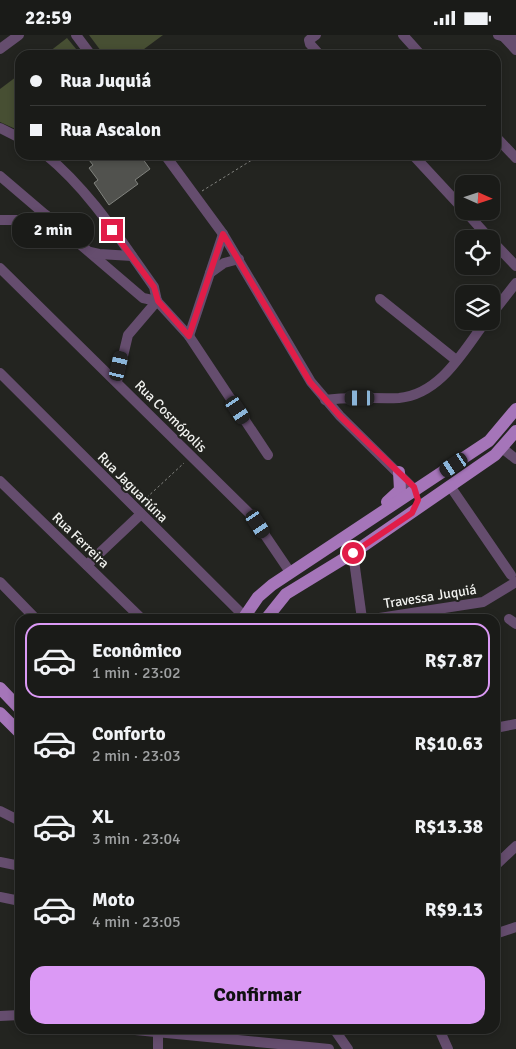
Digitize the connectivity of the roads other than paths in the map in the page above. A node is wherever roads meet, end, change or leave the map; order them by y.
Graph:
1 (19, 35) edge
2 (76, 35) edge
3 (316, 35) edge
4 (403, 35) edge
5 (501, 36) edge
6 (516, 40) edge
7 (2, 45) edge
8 (87, 50) edge
9 (316, 50) edge
10 (416, 50) edge
11 (516, 50) edge
12 (0, 128) edge
13 (15, 136) edge
14 (501, 142) edge
15 (516, 158) edge
16 (51, 160) edge
17 (169, 160) edge
18 (418, 160) edge
19 (0, 176) edge
20 (455, 201) edge
21 (46, 215) junction
22 (0, 220) edge
23 (473, 220) edge
24 (112, 230) junction
25 (482, 230) edge
26 (223, 234) junction
27 (500, 249) edge
28 (87, 250) junction
29 (113, 254) junction
30 (132, 256) junction
31 (239, 259) junction
32 (516, 266) edge
33 (0, 268) edge
34 (112, 272) junction
35 (210, 274) junction
36 (516, 283) edge
37 (380, 299) dead end
38 (158, 301) junction
39 (500, 303) edge
40 (479, 330) edge
41 (189, 336) junction
42 (456, 360) junction
43 (0, 373) edge
44 (117, 381) junction
45 (325, 400) junction
46 (516, 409) edge
47 (516, 431) edge
48 (502, 448) junction
49 (268, 455) dead end
50 (516, 459) edge
51 (399, 472) junction
52 (0, 481) edge
53 (450, 486) junction
54 (416, 491) junction
55 (138, 511) junction
56 (412, 513) junction
57 (359, 528) junction
58 (353, 553) junction
59 (87, 565) junction
60 (290, 573) junction
61 (514, 579) edge
62 (0, 582) edge
63 (31, 614) edge
64 (137, 614) edge
65 (241, 614) edge
66 (247, 614) edge
67 (270, 614) edge
68 (361, 614) edge
69 (404, 614) edge
70 (1, 692) edge
71 (15, 705) edge
72 (0, 713) edge
73 (516, 724) edge
74 (500, 727) edge
75 (15, 728) edge
76 (0, 811) edge
77 (15, 818) edge
78 (516, 846) edge
79 (500, 861) edge
80 (0, 862) edge
81 (15, 865) edge
82 (0, 897) edge
83 (15, 900) edge
84 (516, 927) edge
85 (500, 932) edge
86 (15, 1015) edge
87 (0, 1016) edge
88 (158, 1034) edge
89 (186, 1034) edge
90 (338, 1034) edge
91 (441, 1034) edge
92 (158, 1049) edge
93 (329, 1049) edge
94 (348, 1049) edge
95 (448, 1049) edge

1 - 7 street
2 - 8 street
3 - 9 street
4 - 10 street
5 - 6 street
5 - 11 street
12 - 13 street
14 - 15 street
16 - 24 street
17 - 26 street
18 - 20 street
19 - 21 street
21 - 22 street
21 - 28 street
23 - 25 street
24 - 29 street
24 - 30 street
26 - 31 street
26 - 35 street
27 - 32 street
28 - 29 street
28 - 34 street
29 - 30 street
29 - 34 street
30 - 38 street
31 - 35 street
31 - 45 street
33 - 44 street, Rua Cosmópolis
34 - 38 street
35 - 41 street
36 - 39 street
37 - 42 street
38 - 41 street
38 - 44 street
40 - 42 street
41 - 49 street
42 - 45 street
43 - 55 street, Rua Jaguariúna
44 - 60 street, Rua Cosmópolis
45 - 51 street
46 - 54 main road
47 - 48 main road
48 - 50 street
48 - 53 main road
51 - 54 street
51 - 57 main road
52 - 59 street, Rua Ferreira
53 - 56 main road
53 - 61 street
54 - 56 main road
54 - 57 main road
55 - 59 street
55 - 65 street, Rua Jaguariúna
56 - 58 main road
57 - 58 main road
57 - 60 main road
58 - 67 main road
58 - 68 street
59 - 64 street, Rua Ferreira
60 - 66 main road
61 - 69 street, Travessa Juquiá
62 - 63 street
70 - 71 main road
72 - 75 main road
73 - 74 street
76 - 77 street
78 - 79 street
80 - 81 street
82 - 83 street
84 - 85 street
86 - 87 street
88 - 92 street
89 - 93 street
90 - 94 street
91 - 95 street

